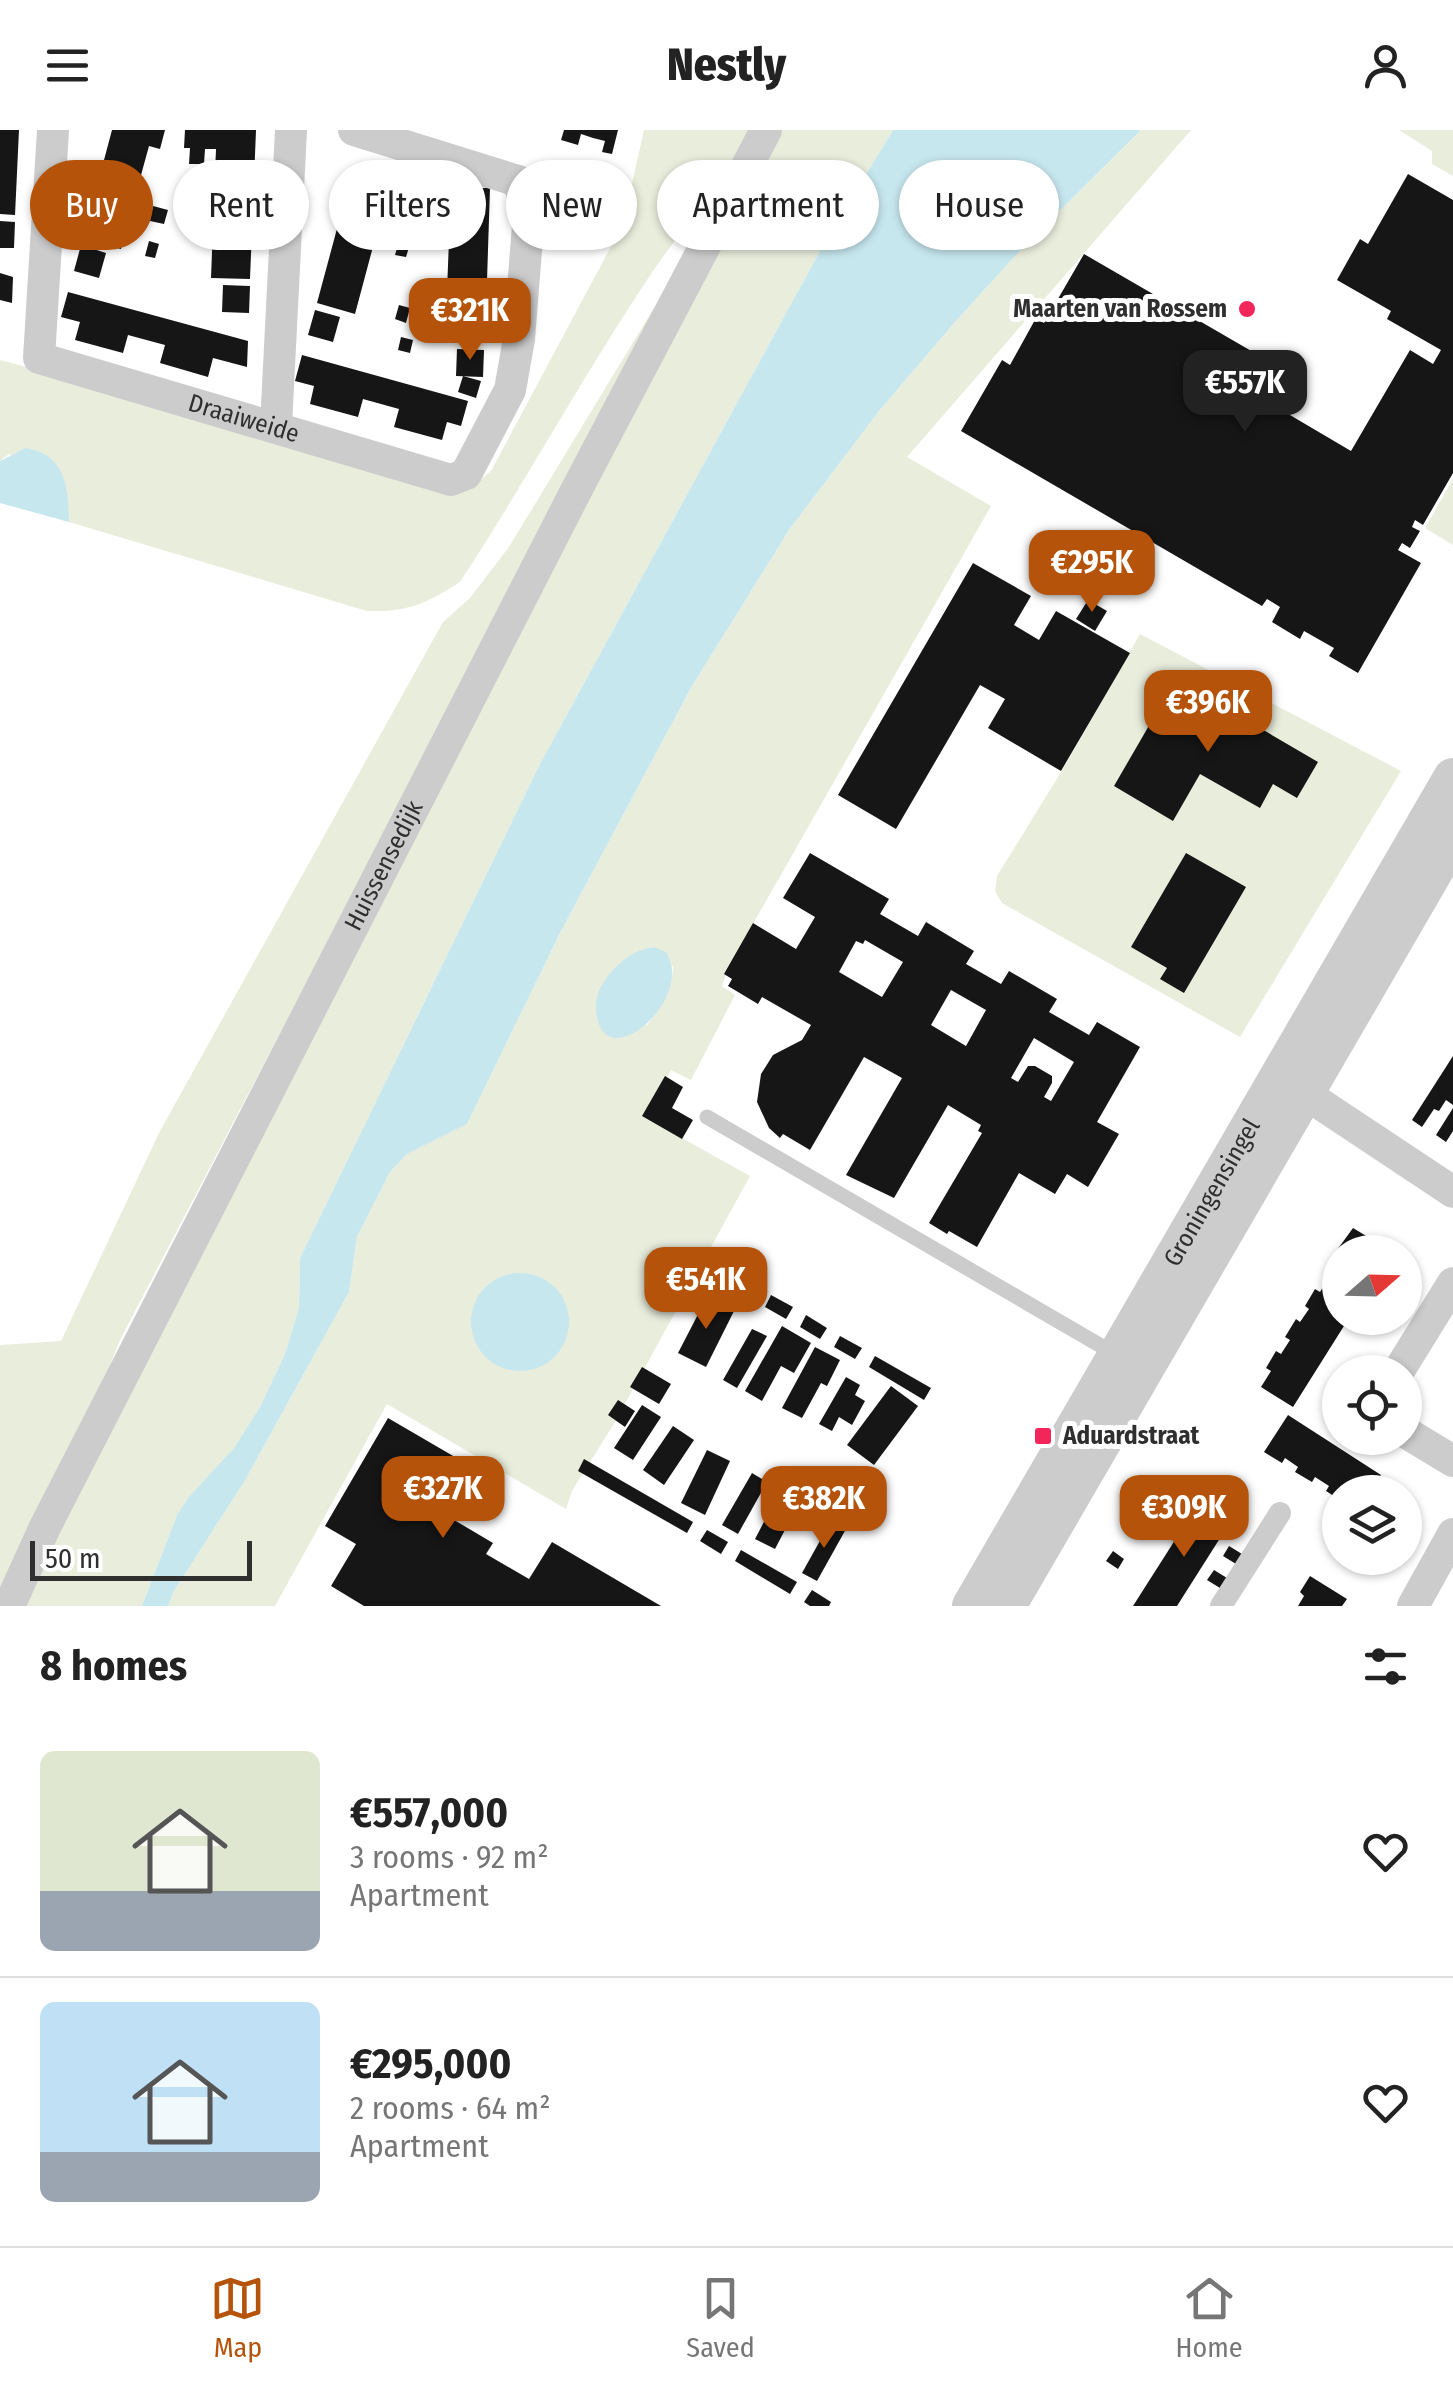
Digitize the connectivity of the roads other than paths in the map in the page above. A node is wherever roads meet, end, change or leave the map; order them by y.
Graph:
1 (53, 130) edge
2 (291, 130) edge
3 (354, 130) edge
4 (766, 130) edge
5 (506, 177) edge
6 (527, 250) edge
7 (276, 426) junction
8 (1453, 778) edge
9 (1453, 837) edge
10 (1292, 1085) junction
11 (706, 1117) dead end
12 (1453, 1192) edge
13 (1453, 1283) edge
14 (1409, 1355) edge
15 (1131, 1363) junction
16 (1422, 1442) edge
17 (1453, 1461) edge
18 (1280, 1513) dead end
19 (1453, 1534) edge
20 (9, 1606) edge
21 (972, 1606) edge
22 (1006, 1606) edge
23 (1221, 1606) edge
24 (1413, 1606) edge

1 - 7 street, Draaiweide
2 - 7 street
3 - 5 street
4 - 20 street, Huissensedijk
6 - 7 street, Draaiweide
8 - 10 street, Groningensingel
9 - 10 street, Groningensingel
10 - 12 street
10 - 15 street, Groningensingel
11 - 15 lane
13 - 14 street
15 - 21 street, Groningensingel
15 - 22 street, Groningensingel
16 - 17 street
18 - 23 street
19 - 24 street

